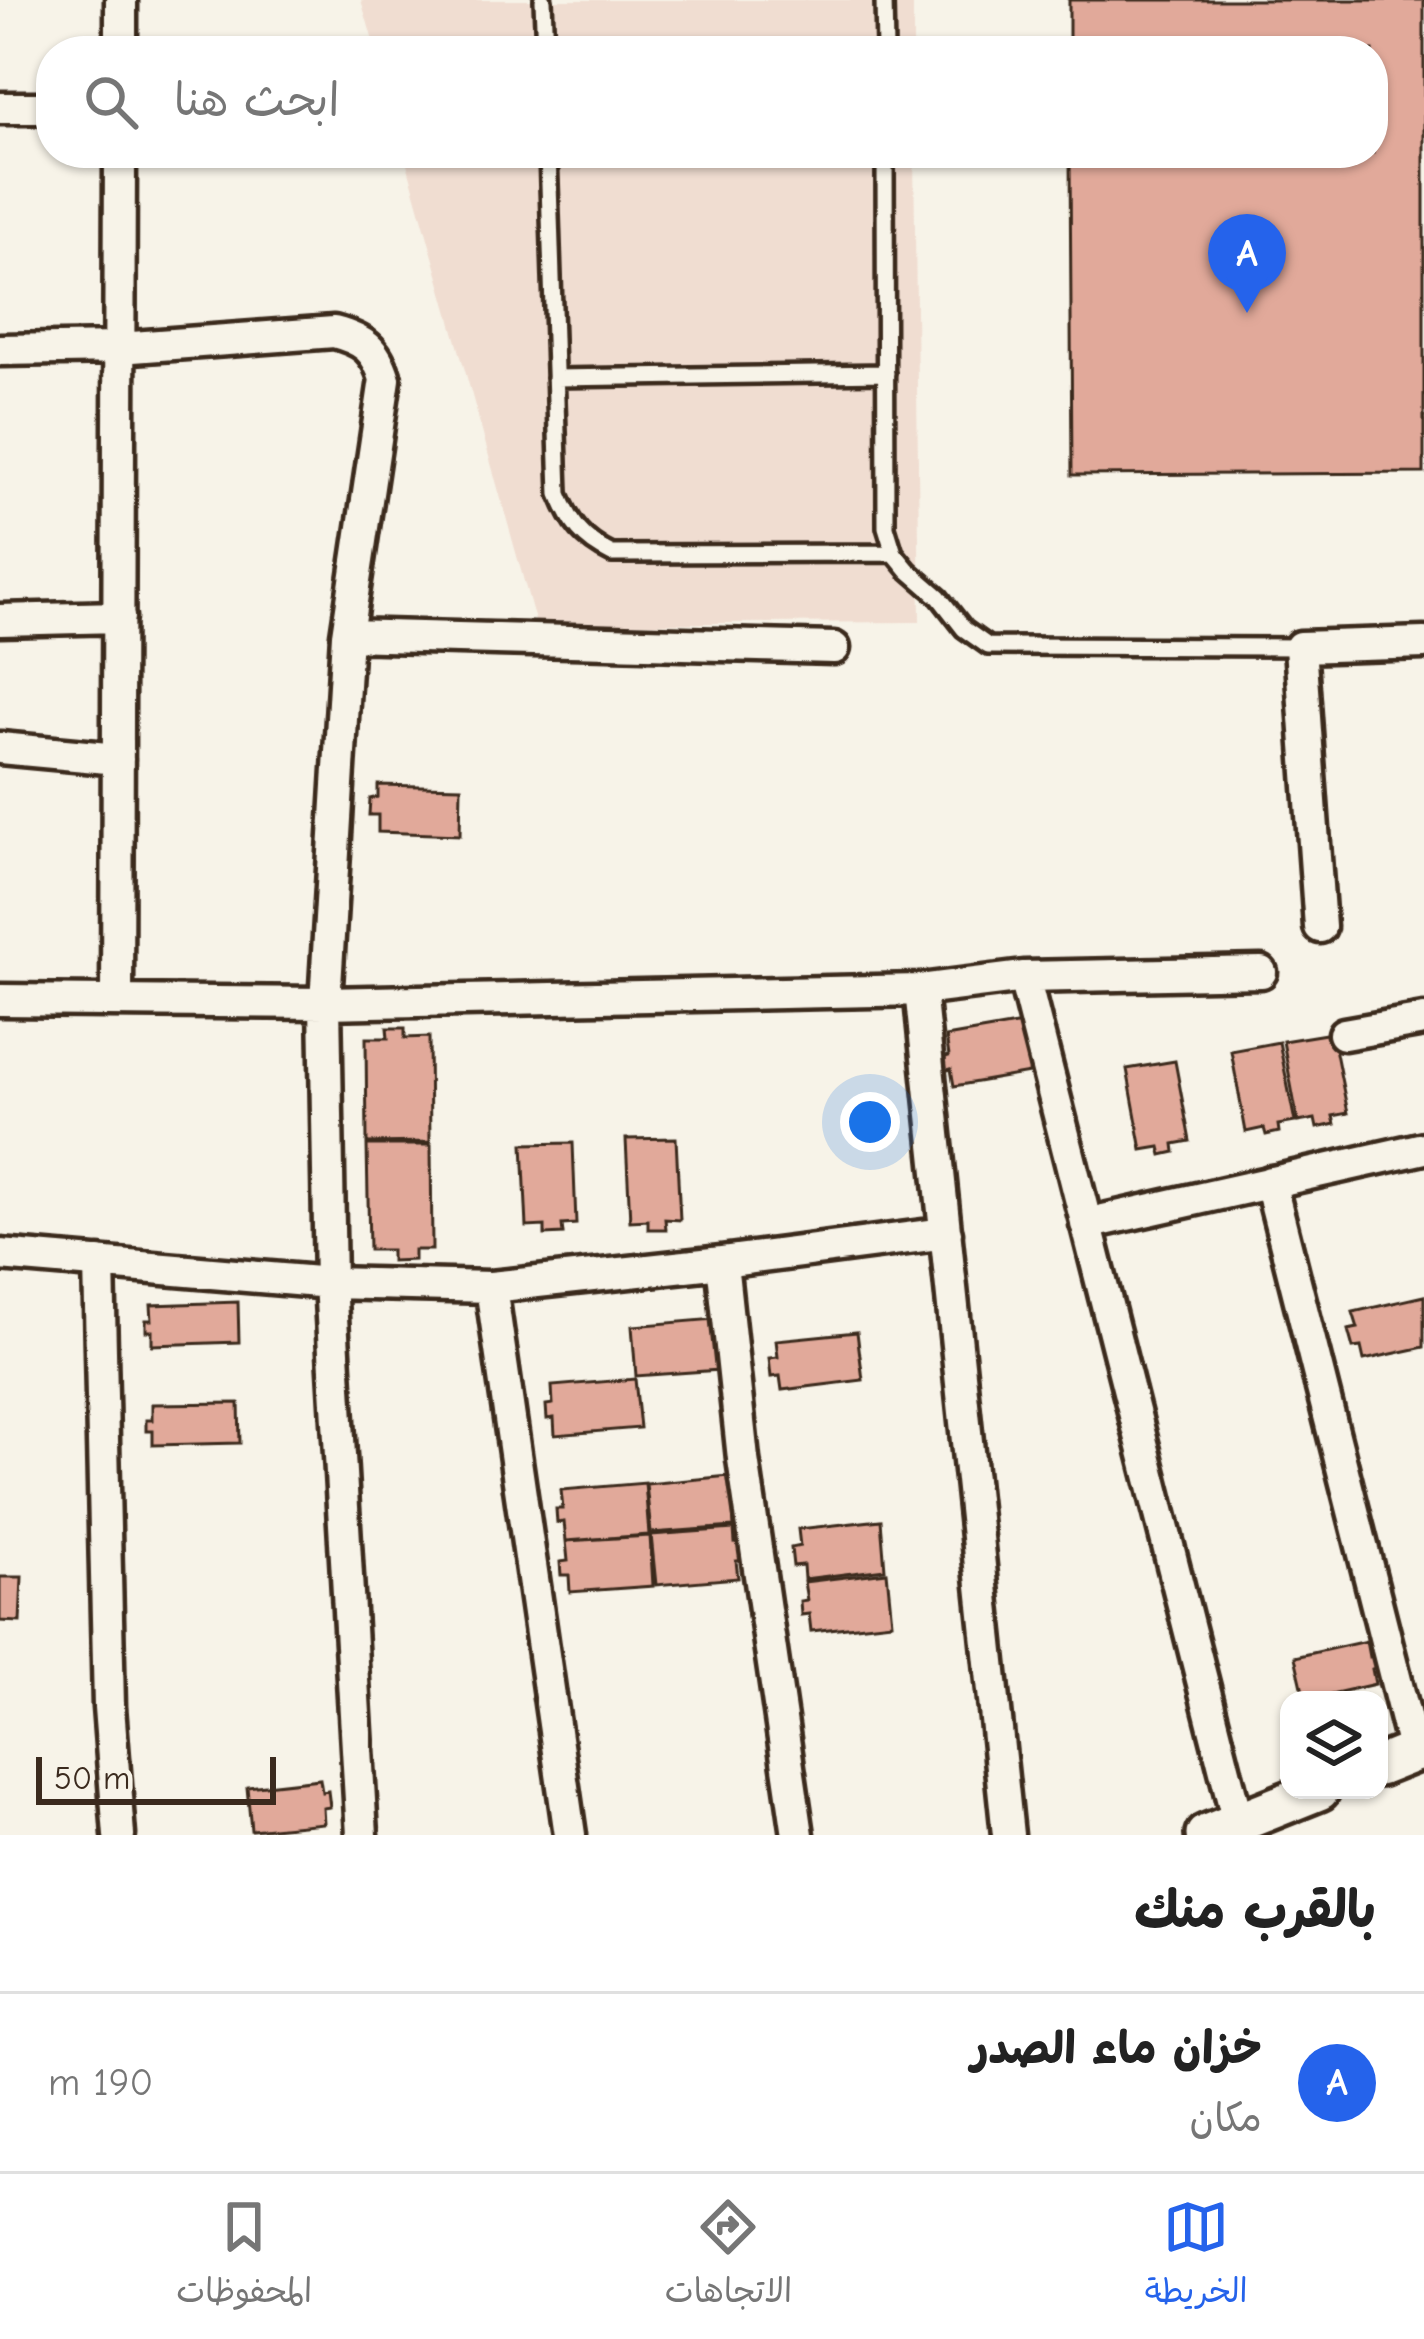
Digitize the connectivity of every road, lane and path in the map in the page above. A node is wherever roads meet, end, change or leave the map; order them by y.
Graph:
1 (121, 0) edge
2 (543, 0) edge
3 (884, 0) edge
4 (121, 36) edge
5 (544, 36) edge
6 (885, 36) edge
7 (0, 108) edge
8 (36, 108) edge
9 (120, 168) edge
10 (548, 168) edge
11 (885, 168) edge
12 (119, 348) junction
13 (0, 350) edge
14 (886, 373) junction
15 (555, 378) junction
16 (894, 553) junction
17 (118, 617) junction
18 (0, 620) edge
19 (347, 635) junction
20 (1424, 644) edge
21 (1300, 647) junction
22 (833, 648) dead end
23 (0, 748) edge
24 (118, 759) junction
25 (1321, 927) dead end
26 (1261, 972) dead end
27 (1024, 976) junction
28 (920, 990) junction
29 (0, 1000) edge
30 (117, 1001) junction
31 (325, 1004) junction
32 (1424, 1020) edge
33 (1344, 1034) dead end
34 (1424, 1148) edge
35 (1270, 1182) junction
36 (1086, 1225) junction
37 (946, 1233) junction
38 (0, 1255) edge
39 (722, 1262) junction
40 (99, 1263) junction
41 (330, 1283) junction
42 (491, 1287) junction
43 (1406, 1755) edge
44 (1297, 1799) edge
45 (1222, 1829) edge
46 (118, 1835) edge
47 (362, 1835) edge
48 (570, 1835) edge
49 (798, 1835) edge
50 (1008, 1835) edge

1 - 4 street
2 - 5 lane
3 - 6 lane
7 - 8 street
9 - 12 street
10 - 15 lane
11 - 14 lane
12 - 13 street
12 - 17 street
12 - 19 street
14 - 15 lane
14 - 16 lane
15 - 16 lane
16 - 21 lane
17 - 18 street
17 - 24 street
19 - 22 street
19 - 31 street
20 - 21 street
21 - 25 street
23 - 24 street
24 - 30 street
26 - 27 street
27 - 28 street
27 - 36 street
28 - 31 street
28 - 37 street
29 - 30 street
30 - 31 street
31 - 41 street
32 - 33 street
34 - 35 street
35 - 36 street
35 - 43 street
36 - 45 street
37 - 39 street
37 - 50 street
38 - 40 street
39 - 42 street
39 - 49 street
40 - 41 street
40 - 46 street
41 - 42 street
41 - 47 street
42 - 48 street
44 - 45 street

